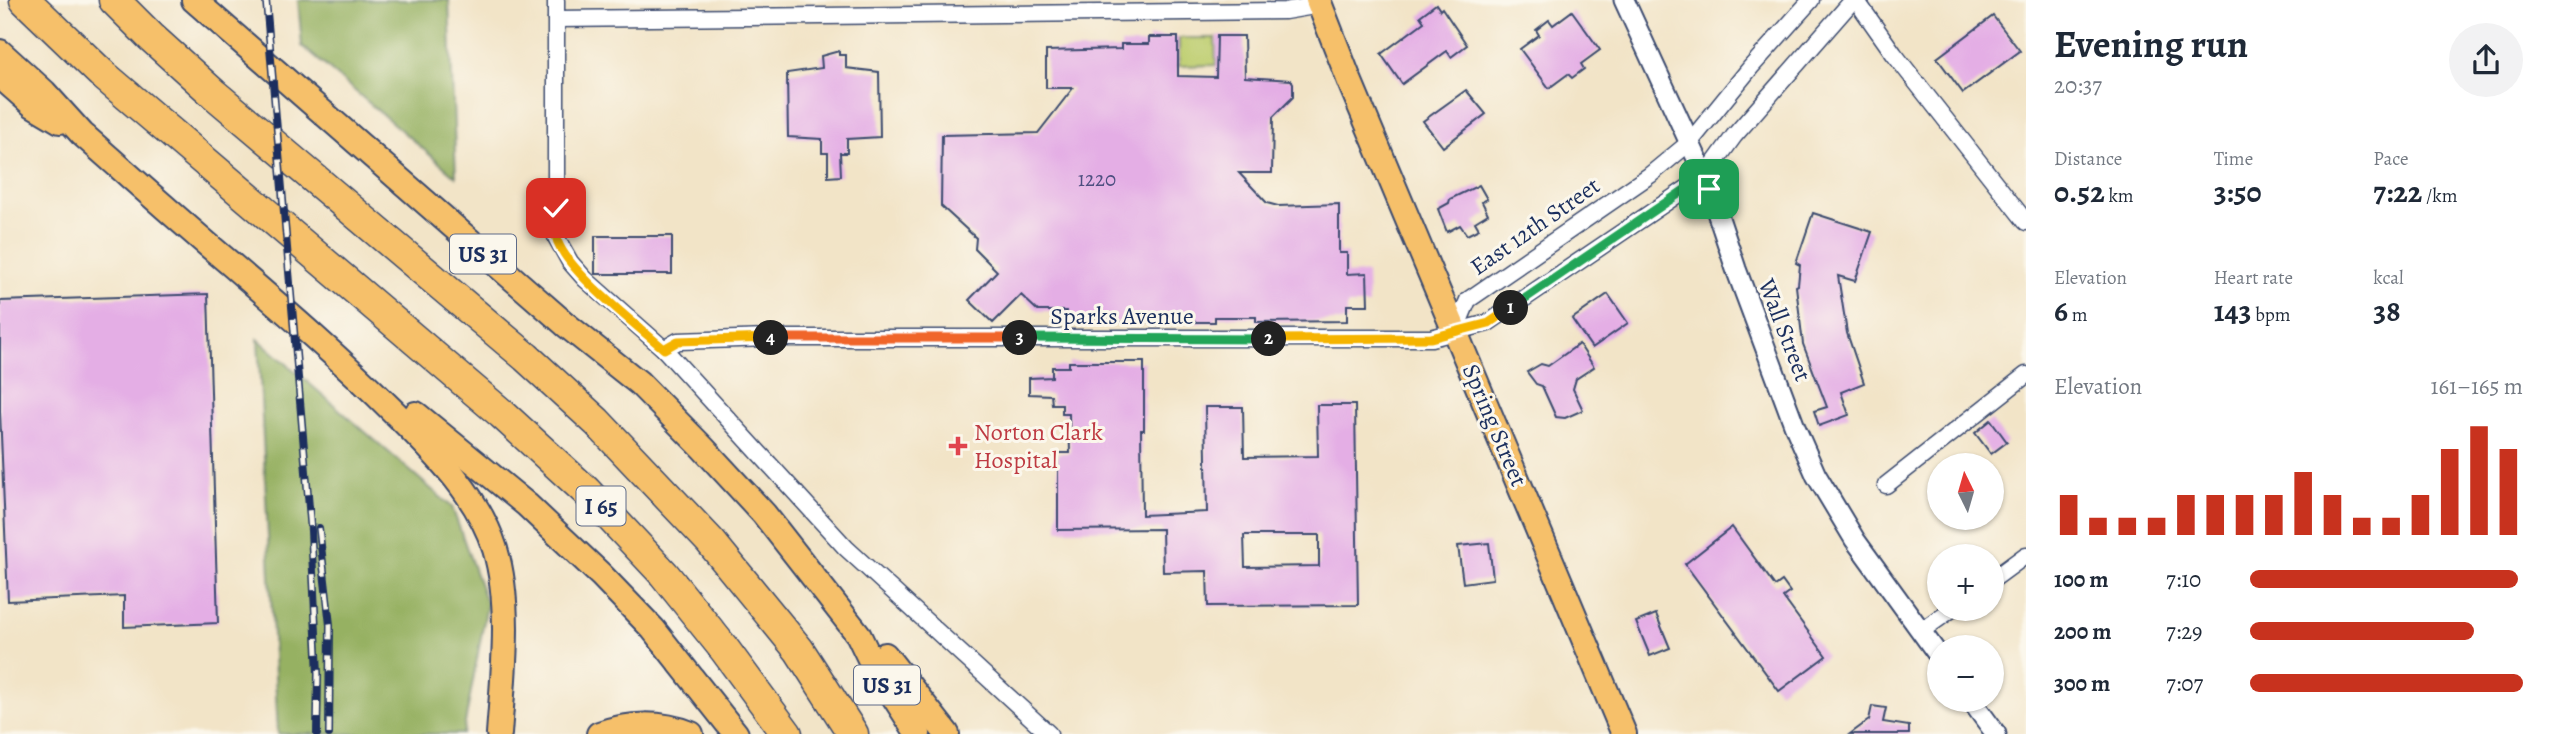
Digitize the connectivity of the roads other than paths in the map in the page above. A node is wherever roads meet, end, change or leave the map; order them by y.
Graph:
1 (114, 0) edge
2 (194, 0) edge
3 (556, 0) edge
4 (799, 0) edge
5 (1624, 0) edge
6 (1811, 0) edge
7 (1854, 0) edge
8 (1319, 3) edge
9 (26, 4) edge
10 (799, 17) junction
11 (556, 19) junction
12 (0, 52) edge
13 (0, 76) edge
14 (82, 134) junction
15 (1690, 142) junction
16 (1705, 176) junction
17 (2026, 222) edge
18 (1455, 331) junction
19 (664, 349) junction
20 (344, 362) junction
21 (2026, 375) edge
22 (1886, 485) dead end
23 (2026, 555) edge
24 (2004, 571) edge
25 (1935, 621) edge
26 (1921, 631) junction
27 (858, 634) junction
28 (1927, 639) edge
29 (1980, 712) edge
30 (499, 734) edge
31 (599, 734) edge
32 (691, 734) edge
33 (736, 734) edge
34 (787, 734) edge
35 (853, 734) edge
36 (918, 734) edge
37 (947, 734) edge
38 (1049, 734) edge
39 (1624, 734) edge
40 (1996, 734) edge

1 - 35 highway, I 65
2 - 27 main road, US 31
3 - 11 street
4 - 10 street
5 - 15 street, Wall Street
6 - 15 street, East 12th Street
7 - 16 street
7 - 17 street
8 - 10 street
8 - 18 main road, Spring Street
9 - 34 highway, I 65
10 - 11 street
11 - 19 street
12 - 14 main road
13 - 14 main road
14 - 20 main road
15 - 16 street, Wall Street
15 - 18 street, East 12th Street
16 - 18 street
16 - 26 street, Wall Street
18 - 19 street, Sparks Avenue
18 - 39 main road, Spring Street
19 - 38 street
20 - 30 main road
20 - 33 main road
21 - 22 street
23 - 24 street
25 - 26 street
26 - 28 street, Wall Street
27 - 36 main road, US 31
27 - 37 main road
29 - 40 street
31 - 32 main road

